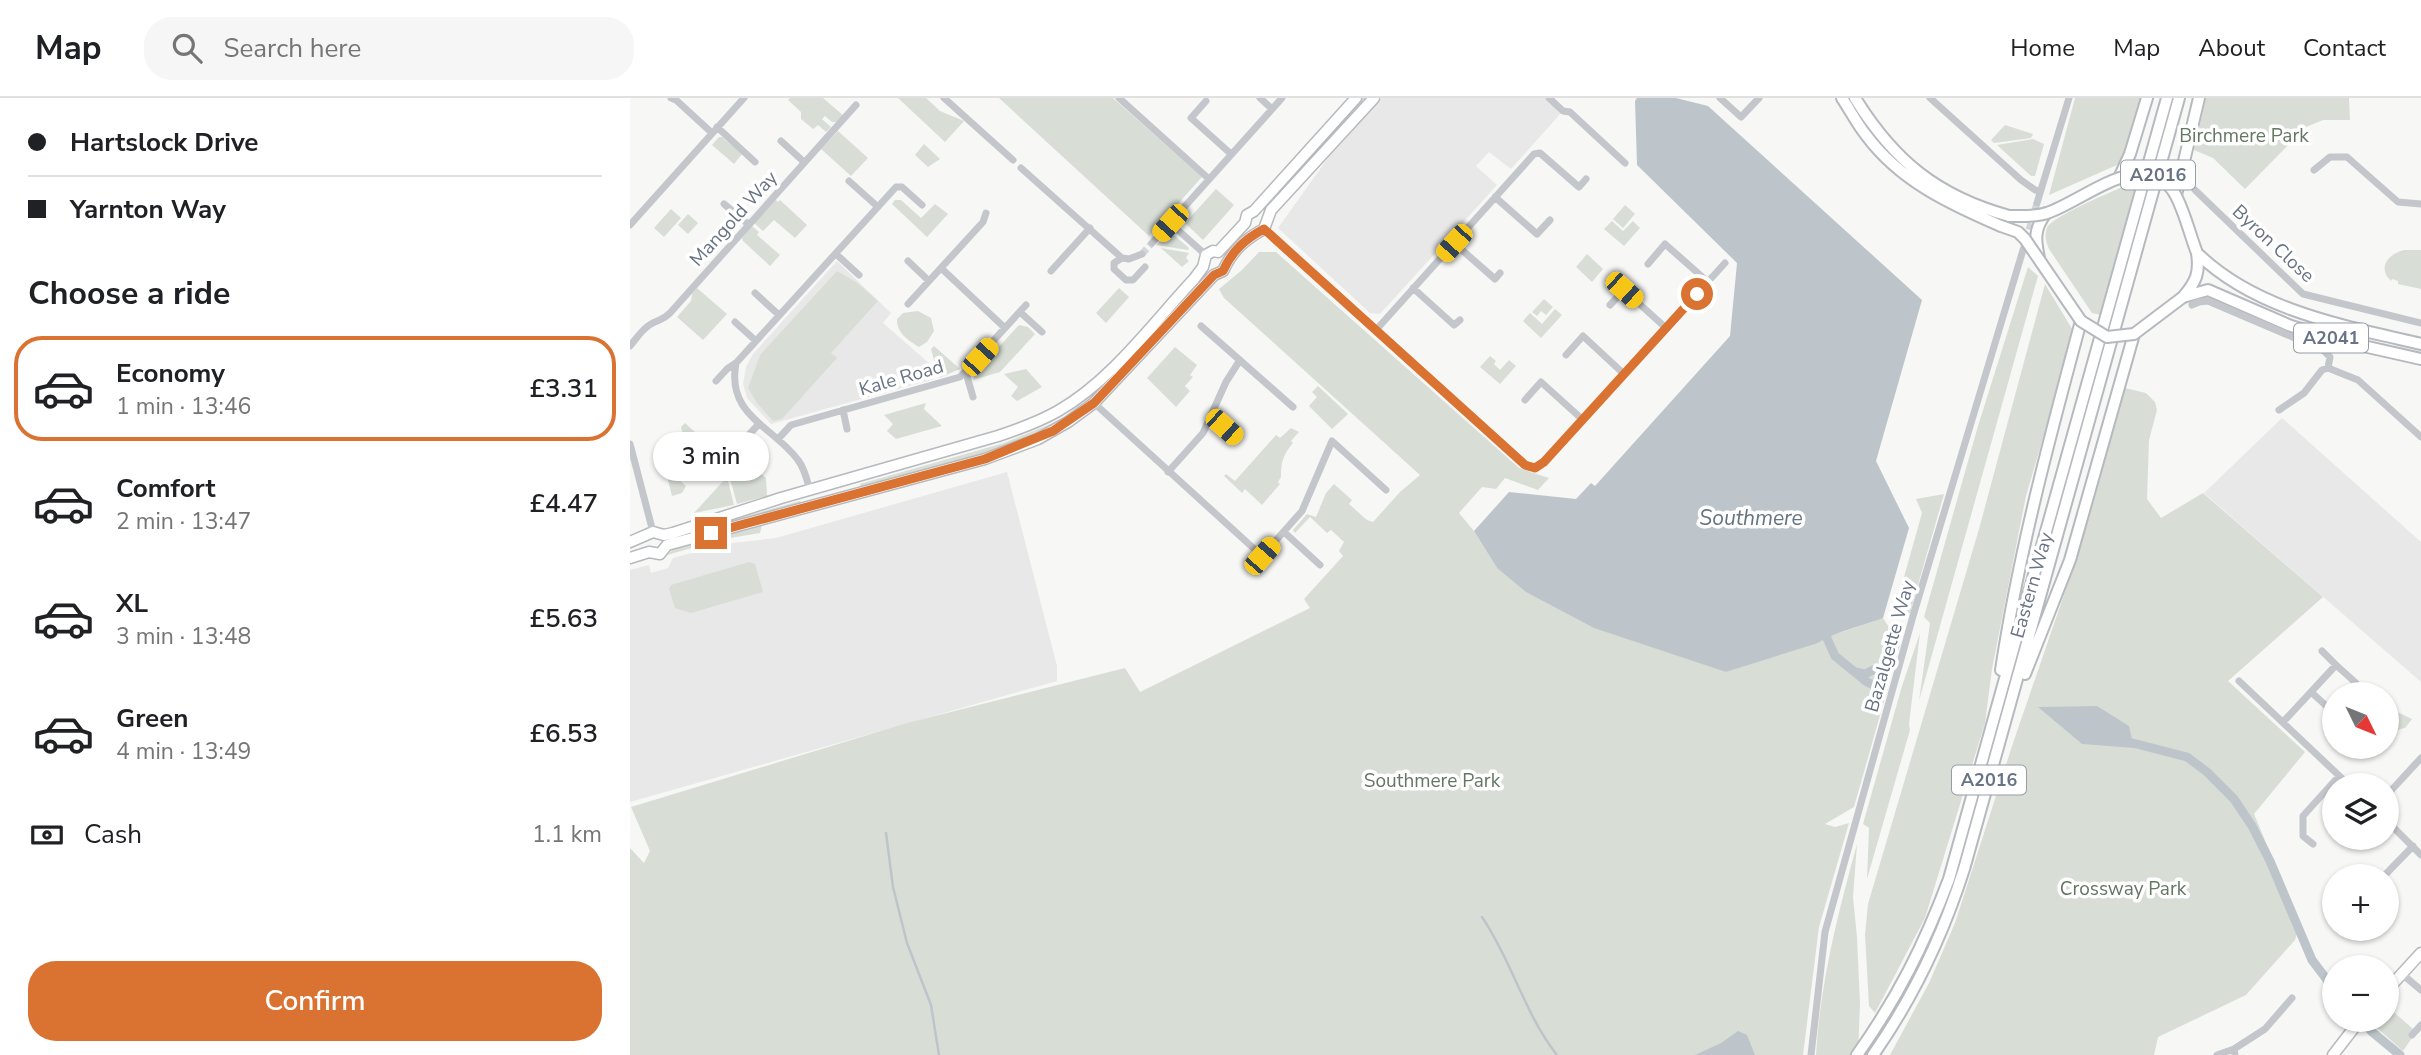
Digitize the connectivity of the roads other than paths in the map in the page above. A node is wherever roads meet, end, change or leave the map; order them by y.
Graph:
1 (671, 98) edge
2 (744, 98) edge
3 (944, 98) edge
4 (1119, 98) edge
5 (1260, 98) edge
6 (1282, 98) edge
7 (1356, 98) edge
8 (1374, 98) edge
9 (1549, 98) edge
10 (1720, 98) edge
11 (1759, 98) edge
12 (1842, 98) edge
13 (1855, 98) edge
14 (1930, 98) edge
15 (2069, 98) edge
16 (2167, 98) edge
17 (2179, 98) edge
18 (2200, 98) edge
19 (2147, 99) edge
20 (1206, 101) dead end
21 (856, 105) dead end
22 (1272, 109) junction
23 (714, 130) junction
24 (781, 141) dead end
25 (1231, 154) junction
26 (1013, 160) dead end
27 (755, 162) dead end
28 (804, 162) junction
29 (1625, 163) dead end
30 (1021, 167) dead end
31 (2314, 170) dead end
32 (2119, 178) junction
33 (1209, 179) junction
34 (1586, 179) dead end
35 (849, 181) dead end
36 (2195, 190) dead end
37 (2040, 191) junction
38 (2176, 195) junction
39 (1495, 197) junction
40 (2037, 203) tunnel mouth
41 (724, 204) dead end
42 (2421, 204) edge
43 (922, 205) dead end
44 (877, 207) junction
45 (1254, 211) junction
46 (986, 213) dead end
47 (2046, 214) junction
48 (1550, 220) dead end
49 (1245, 222) junction
50 (1170, 223) junction
51 (748, 224) junction
52 (630, 225) edge
53 (1262, 227) junction
54 (1090, 228) junction
55 (1152, 243) tunnel mouth
56 (1454, 243) junction
57 (2023, 250) tunnel mouth
58 (1218, 252) junction
59 (2197, 253) junction
60 (836, 254) junction
61 (1142, 254) tunnel mouth
62 (1206, 255) junction
63 (1122, 258) junction
64 (2039, 258) junction
65 (908, 261) dead end
66 (1225, 262) junction
67 (1725, 263) dead end
68 (1648, 264) dead end
69 (1144, 267) dead end
70 (1203, 267) junction
71 (941, 268) junction
72 (1051, 271) dead end
73 (1500, 273) dead end
74 (859, 275) dead end
75 (1214, 275) junction
76 (929, 281) junction
77 (1707, 282) junction
78 (1413, 288) junction
79 (755, 293) dead end
80 (2183, 297) junction
81 (908, 304) dead end
82 (1026, 305) dead end
83 (1610, 305) dead end
84 (2192, 305) dead end
85 (1020, 312) junction
86 (779, 315) junction
87 (1460, 320) dead end
88 (2081, 321) junction
89 (735, 322) dead end
90 (2421, 323) edge
91 (1201, 326) dead end
92 (1006, 328) junction
93 (1666, 328) junction
94 (1376, 330) junction
95 (1042, 332) dead end
96 (2134, 334) junction
97 (756, 341) junction
98 (2421, 344) edge
99 (630, 346) edge
100 (1566, 355) dead end
101 (2421, 359) edge
102 (1240, 360) junction
103 (736, 363) junction
104 (2328, 368) junction
105 (966, 373) junction
106 (1624, 374) junction
107 (716, 381) dead end
108 (1085, 393) junction
109 (973, 397) dead end
110 (1525, 400) dead end
111 (1094, 403) junction
112 (1293, 407) dead end
113 (843, 410) junction
114 (2279, 410) dead end
115 (1211, 416) junction
116 (1583, 420) junction
117 (758, 425) junction
118 (847, 429) dead end
119 (2421, 437) edge
120 (778, 439) junction
121 (1237, 439) dead end
122 (630, 444) edge
123 (1168, 472) junction
124 (725, 473) dead end
125 (1387, 490) dead end
126 (810, 491) junction
127 (814, 506) junction
128 (1283, 533) junction
129 (650, 534) junction
130 (664, 535) junction
131 (630, 542) edge
132 (667, 545) junction
133 (649, 552) junction
134 (630, 558) edge
135 (1320, 565) dead end
136 (2322, 651) dead end
137 (2336, 665) junction
138 (2239, 681) dead end
139 (2356, 682) edge
140 (2311, 692) junction
141 (2322, 702) edge
142 (1994, 716) junction
143 (2007, 718) junction
144 (2283, 722) junction
145 (2421, 758) edge
146 (2336, 773) edge
147 (2399, 782) edge
148 (2322, 795) edge
149 (2399, 833) edge
150 (2313, 844) dead end
151 (2413, 846) junction
152 (2421, 855) edge
153 (2396, 864) edge
154 (2421, 953) edge
155 (2402, 974) junction
156 (2399, 977) edge
157 (2421, 990) edge
158 (2292, 998) dead end
159 (2421, 1025) edge
160 (2350, 1032) edge
161 (2412, 1035) dead end
162 (2234, 1052) edge
163 (1811, 1055) edge
164 (1857, 1055) edge
165 (1873, 1055) edge
166 (2217, 1055) edge
167 (2333, 1055) edge

1 - 23 street
2 - 23 street
3 - 26 street
4 - 33 street
5 - 22 street
6 - 22 street
7 - 45 street
8 - 53 street
9 - 29 street
10 - 11 street
12 - 64 main road, bridge
13 - 47 main road, bridge
14 - 37 street
15 - 37 street
16 - 142 main road, Eastern Way / A2016
17 - 143 main road, Eastern Way / A2016
18 - 38 main road
19 - 32 main road
20 - 25 street
21 - 28 street, Mangold Way
22 - 25 street
23 - 27 street
23 - 52 street
24 - 28 street
25 - 33 street
28 - 51 street, Mangold Way
30 - 54 street
31 - 42 street
32 - 38 main road, bridge
32 - 47 main road, bridge
33 - 50 street
34 - 39 street
35 - 44 street
36 - 90 street, Byron Close
37 - 40 street
38 - 59 main road, bridge
39 - 48 street
39 - 56 street
41 - 51 street
43 - 44 street
44 - 60 street
45 - 49 street
45 - 53 street
46 - 71 street
47 - 64 main road, bridge
49 - 53 street
49 - 58 street
50 - 55 street
50 - 62 street
51 - 99 street, Mangold Way
53 - 66 street
53 - 94 street
54 - 63 street
54 - 72 street
56 - 73 street
56 - 78 street
57 - 163 street, Bazalgette Way
58 - 62 street
58 - 66 street
59 - 80 main road
59 - 98 main road, A2041
60 - 74 street
60 - 86 street
61 - 63 street
62 - 70 street
63 - 69 street
64 - 88 main road, bridge
65 - 76 street
66 - 75 street
67 - 77 street
68 - 77 street
70 - 75 street
70 - 108 street
71 - 76 street
71 - 92 street
75 - 111 street
76 - 81 street
77 - 93 street
78 - 87 street
78 - 94 street
79 - 86 street
80 - 96 main road, bridge
80 - 101 main road, A2041
82 - 85 street, Kale Road
83 - 93 street
84 - 104 street
85 - 92 street, Kale Road
85 - 95 street
86 - 97 street
88 - 96 main road, bridge
88 - 142 main road
89 - 97 street
91 - 102 street
92 - 105 street, Kale Road
93 - 106 street
94 - 116 street
96 - 143 main road
97 - 103 street
100 - 106 street
102 - 112 street
102 - 115 street
103 - 107 street
103 - 117 street
104 - 114 street
104 - 119 street
105 - 109 street, Kale Road
105 - 113 street, Kale Road
106 - 116 street
108 - 111 street
108 - 126 street
110 - 116 street
111 - 123 street
111 - 127 street
113 - 118 street, Kale Road
113 - 120 street, Kale Road
115 - 121 street
115 - 123 street
117 - 120 street
117 - 124 street
120 - 126 street
122 - 129 street
123 - 128 street
125 - 128 street
126 - 127 street
126 - 130 street
127 - 132 street
128 - 135 street
129 - 130 street
129 - 131 street
129 - 133 street
130 - 132 street
132 - 133 street
133 - 134 street
136 - 137 street
137 - 139 street
137 - 140 street
138 - 144 street
140 - 141 street
140 - 144 street
142 - 164 main road, Eastern Way / A2016
143 - 165 main road, Eastern Way / A2016
144 - 146 street
145 - 147 street
148 - 150 street
149 - 151 street
151 - 152 street
151 - 153 street
154 - 155 street
155 - 156 street
155 - 157 street
158 - 162 street
159 - 161 street
160 - 167 street
162 - 166 street

